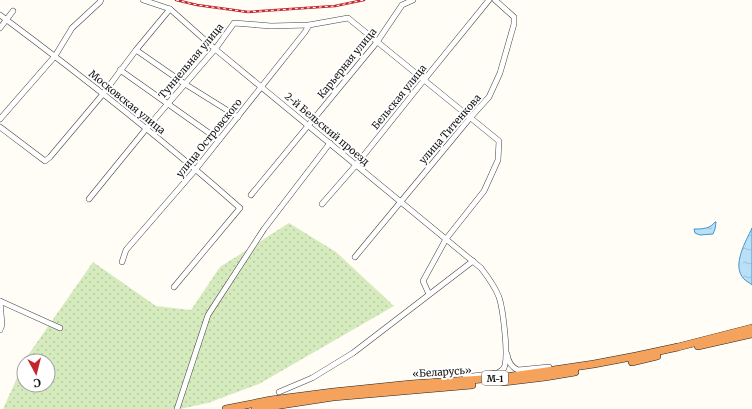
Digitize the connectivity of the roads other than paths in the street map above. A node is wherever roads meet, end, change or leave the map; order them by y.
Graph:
1 (101, 0) edge
2 (142, 0) edge
3 (413, 0) edge
4 (489, 0) edge
5 (495, 0) edge
6 (170, 9) junction
7 (13, 11) dead end
8 (0, 15) edge
9 (6, 20) junction
10 (309, 25) junction
11 (0, 28) edge
12 (377, 42) junction
13 (215, 49) junction
14 (136, 50) junction
15 (55, 56) junction
16 (120, 70) junction
17 (424, 80) junction
18 (185, 84) junction
19 (262, 87) junction
20 (102, 94) junction
21 (168, 104) junction
22 (238, 117) junction
23 (470, 118) junction
24 (0, 119) edge
25 (309, 126) junction
26 (0, 127) edge
27 (146, 129) junction
28 (219, 140) junction
29 (330, 143) junction
30 (356, 165) junction
31 (196, 169) junction
32 (252, 195) dead end
33 (89, 199) dead end
34 (400, 202) junction
35 (322, 204) dead end
36 (446, 239) junction
37 (355, 257) dead end
38 (473, 261) junction
39 (122, 262) dead end
40 (174, 287) dead end
41 (428, 292) dead end
42 (0, 301) edge
43 (60, 328) dead end
44 (752, 328) edge
45 (0, 330) edge
46 (752, 334) edge
47 (505, 345) junction
48 (594, 364) junction
49 (411, 384) junction
50 (279, 392) dead end
51 (177, 409) edge
52 (226, 409) edge
53 (255, 409) edge

1 - 15 street
2 - 6 street
3 - 12 street, Карьерная улица
4 - 17 street, Бельская улица
5 - 23 street, улица Титенкова
6 - 13 street, 2-й Бельский проезд
6 - 14 street
7 - 9 street
8 - 9 street, Московская улица
9 - 11 street
9 - 15 street, Московская улица
10 - 12 street, Туннельная улица
10 - 13 street, Туннельная улица
10 - 19 street, улица Островского
12 - 17 street
12 - 25 street, Карьерная улица
13 - 18 street, Туннельная улица
13 - 19 street, 2-й Бельский проезд
14 - 16 street
14 - 18 street
15 - 20 street, Московская улица
15 - 24 street
16 - 20 street
16 - 21 street
17 - 23 street
17 - 30 street, Бельская улица
18 - 21 street, Туннельная улица
18 - 22 street
19 - 22 street, улица Островского
19 - 25 street, 2-й Бельский проезд
20 - 26 street
20 - 27 street, Московская улица
21 - 27 street, Туннельная улица
21 - 28 street
22 - 28 street, улица Островского
23 - 34 street, улица Титенкова
23 - 36 street
25 - 29 street, 2-й Бельский проезд
25 - 32 street, Карьерная улица
27 - 31 street, Московская улица
27 - 33 street, Туннельная улица
28 - 31 street, улица Островского
29 - 30 street, 2-й Бельский проезд
29 - 51 street
30 - 34 street, 2-й Бельский проезд
30 - 35 street, Бельская улица
31 - 39 street, улица Островского
31 - 40 street, Московская улица
34 - 36 street, 2-й Бельский проезд
34 - 37 street, улица Титенкова
36 - 38 street, 2-й Бельский проезд
36 - 41 street
38 - 47 street, 2-й Бельский проезд
38 - 50 street
42 - 43 street
42 - 45 street
44 - 48 highway, «Беларусь» / М-1
46 - 53 highway, «Беларусь» / М-1
47 - 48 street
47 - 49 street
48 - 49 highway, «Беларусь» / М-1
49 - 52 highway, «Беларусь» / М-1

